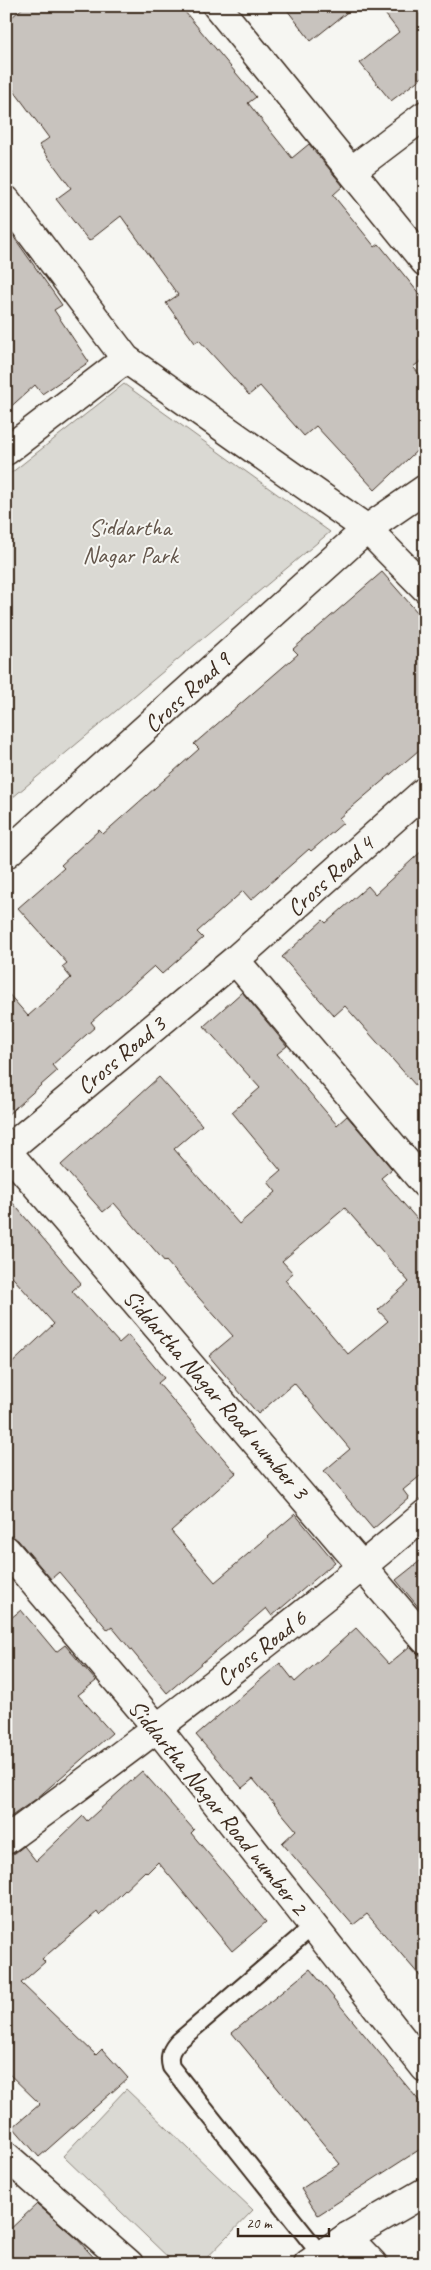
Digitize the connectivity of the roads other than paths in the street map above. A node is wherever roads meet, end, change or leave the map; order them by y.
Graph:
1 (217, 6) edge
2 (425, 115) edge
3 (351, 171) junction
4 (6, 200) edge
5 (425, 262) edge
6 (126, 359) junction
7 (6, 451) edge
8 (425, 489) edge
9 (367, 529) junction
10 (425, 588) edge
11 (425, 791) edge
12 (6, 854) edge
13 (235, 960) junction
14 (6, 1150) edge
15 (425, 1184) edge
16 (425, 1514) edge
17 (6, 1550) edge
18 (363, 1566) junction
19 (425, 1640) edge
20 (158, 1729) junction
21 (6, 1840) edge
22 (313, 1926) junction
23 (425, 2068) edge
24 (6, 2156) edge
25 (425, 2192) edge
26 (347, 2237) junction
27 (314, 2259) edge
28 (129, 2264) edge
29 (373, 2264) edge

1 - 3 street
2 - 3 street
3 - 5 street
4 - 6 street
6 - 7 street
6 - 9 street
8 - 9 street, Cross Road 9
9 - 10 street
9 - 12 street, Cross Road 9
11 - 13 street, Cross Road 4
13 - 14 street, Cross Road 3
13 - 15 street
14 - 18 street, Siddartha Nagar Road number 3
16 - 18 street, Cross Road 6
17 - 20 street, Siddartha Nagar Road number 2
18 - 19 street, Siddartha Nagar Road number 3
18 - 20 street, Cross Road 6
20 - 21 street, Cross Road 6
20 - 22 street, Siddartha Nagar Road number 2
22 - 23 street, Siddartha Nagar Road number 2
22 - 27 lane
24 - 28 street
25 - 26 street
26 - 27 street
26 - 29 street

